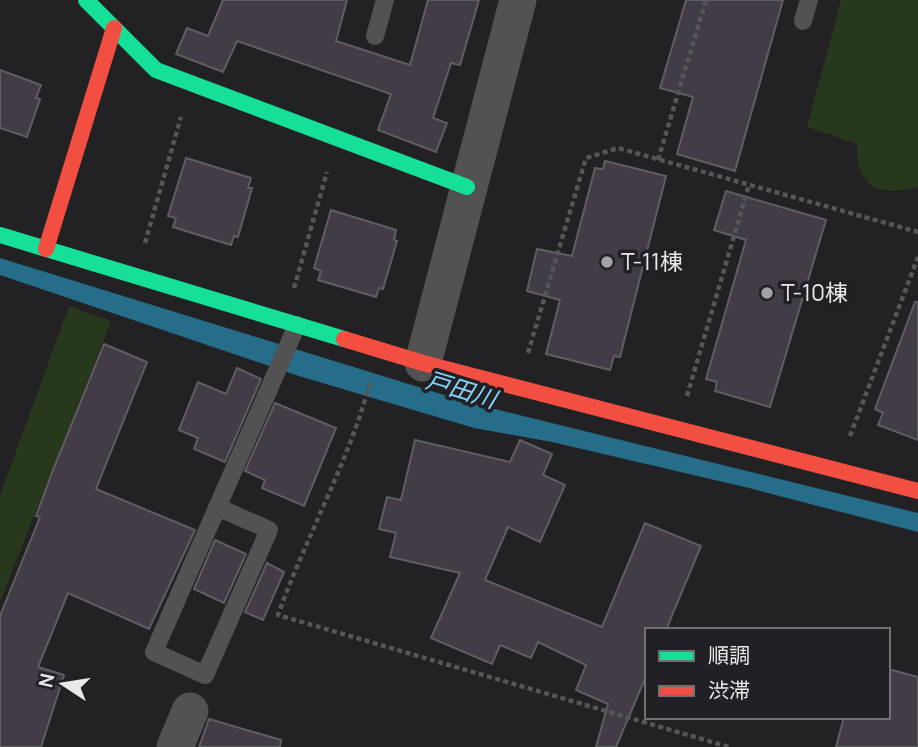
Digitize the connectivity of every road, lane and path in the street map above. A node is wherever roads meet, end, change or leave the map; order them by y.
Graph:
1 (86, 0) edge
2 (385, 0) edge
3 (518, 0) edge
4 (706, 0) edge
5 (809, 0) edge
6 (803, 21) dead end
7 (114, 28) junction
8 (375, 36) dead end
9 (185, 106) dead end
10 (331, 159) dead end
11 (658, 160) junction
12 (749, 185) junction
13 (467, 187) junction
14 (918, 232) edge
15 (0, 235) edge
16 (46, 249) junction
17 (142, 254) dead end
18 (918, 257) edge
19 (293, 289) dead end
20 (297, 325) junction
21 (527, 358) dead end
22 (423, 363) junction
23 (686, 398) dead end
24 (366, 401) dead end
25 (850, 439) dead end
26 (918, 491) edge
27 (218, 507) junction
28 (190, 711) dead end
29 (175, 747) edge
30 (729, 747) edge

1 - 7 street
2 - 8 lane
3 - 13 street
4 - 11 path
5 - 6 lane
7 - 13 street
7 - 16 street
9 - 17 path
10 - 19 path
11 - 12 path
11 - 21 path
12 - 14 path
12 - 23 path
13 - 22 street
15 - 16 street
16 - 20 street
18 - 25 path
20 - 22 street
20 - 27 lane
22 - 26 street
24 - 30 path
27 - 27 lane
28 - 29 street

